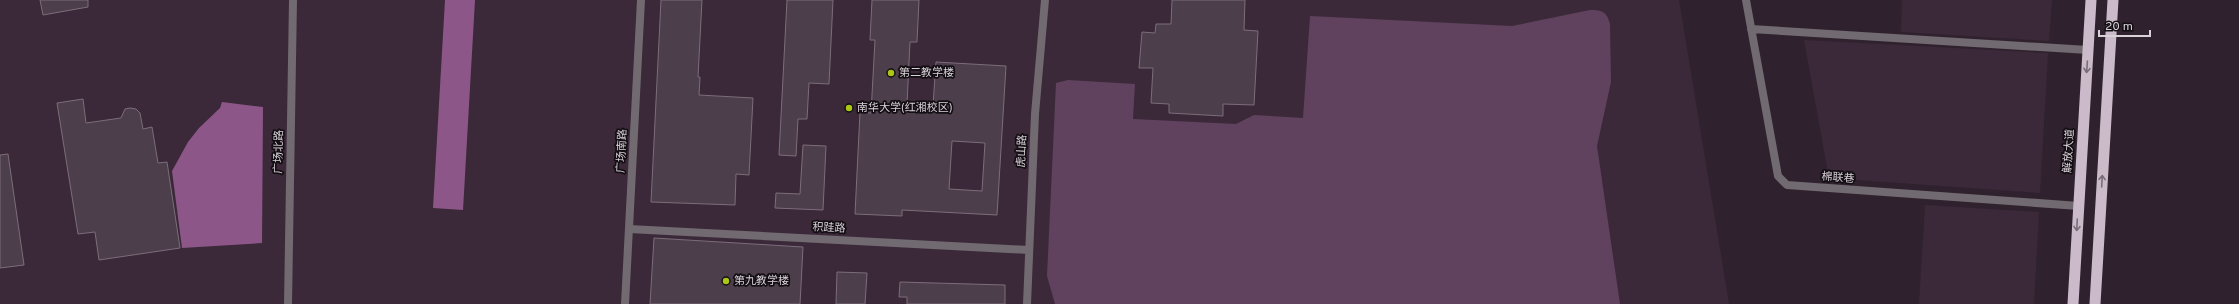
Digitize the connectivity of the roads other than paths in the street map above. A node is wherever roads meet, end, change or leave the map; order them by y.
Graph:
1 (293, 0) edge
2 (641, 0) edge
3 (1045, 0) edge
4 (1746, 0) edge
5 (2091, 0) edge
6 (2113, 0) edge
7 (1751, 29) junction
8 (2088, 50) junction
9 (2078, 206) junction
10 (629, 229) junction
11 (1028, 250) junction
12 (288, 304) edge
13 (625, 304) edge
14 (1027, 304) edge
15 (2073, 304) edge
16 (2095, 304) edge

1 - 12 lane, 广场北路
2 - 10 lane, 广场南路
3 - 11 lane, 虎山路
4 - 7 lane, 棉联巷
5 - 8 highway, 解放大道
16 -> 6 highway
7 - 8 lane
7 - 9 lane, 棉联巷
8 -> 9 highway, 解放大道
9 -> 15 highway, 解放大道
10 - 11 lane, 积跬路
10 - 13 lane, 广场南路
11 - 14 lane, 虎山路

